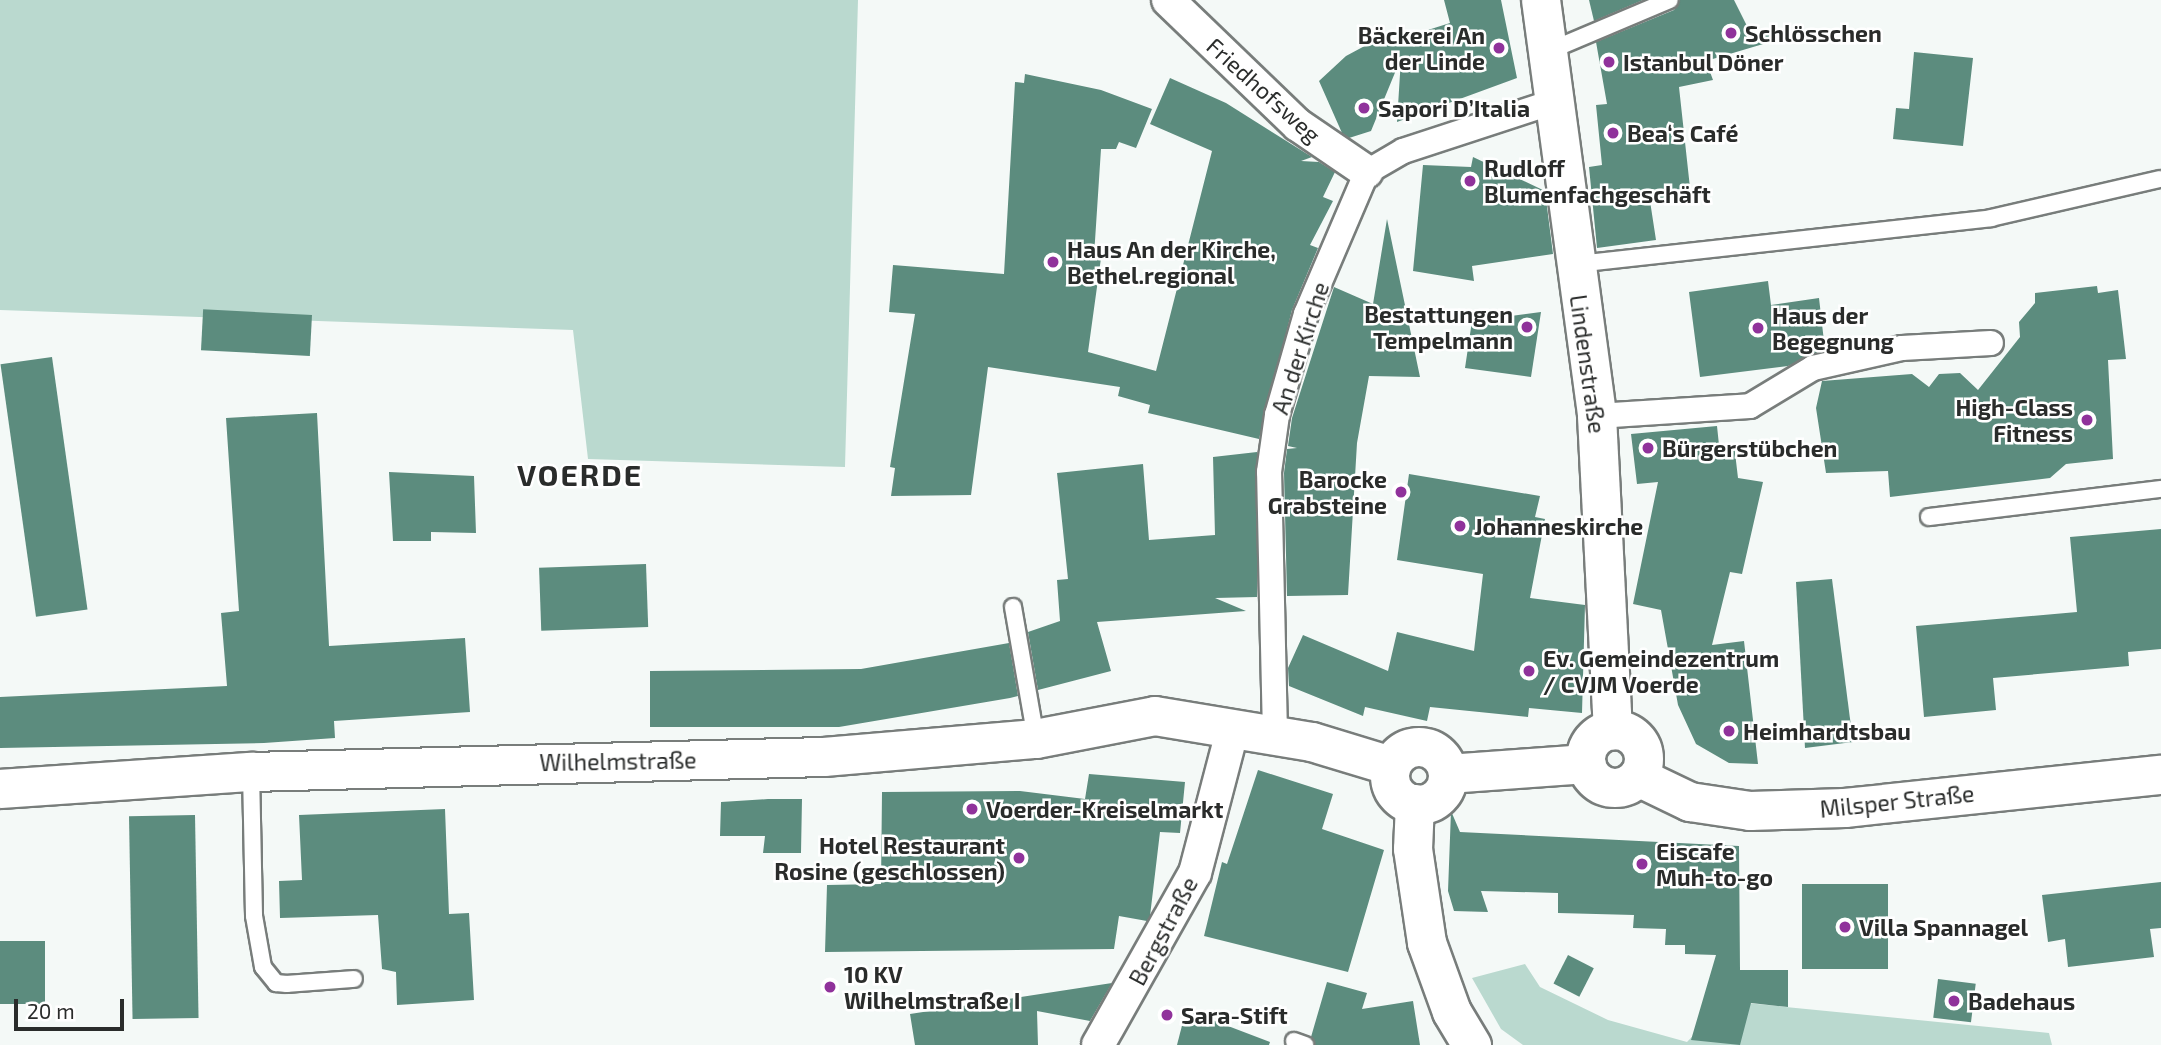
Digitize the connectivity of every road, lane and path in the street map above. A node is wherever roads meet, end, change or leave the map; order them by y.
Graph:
1 (1168, 0) edge
2 (1541, 0) edge
3 (1670, 0) edge
4 (1549, 51) junction
5 (1556, 101) junction
6 (1367, 172) junction
7 (2160, 179) edge
8 (1575, 264) junction
9 (1992, 343) dead end
10 (1597, 416) junction
11 (2161, 489) edge
12 (1929, 517) dead end
13 (1013, 607) dead end
14 (1233, 728) junction
15 (1614, 731) junction
16 (1275, 734) junction
17 (1036, 739) junction
18 (1587, 764) junction
19 (1391, 766) junction
20 (251, 772) junction
21 (1448, 774) junction
22 (2161, 775) edge
23 (1638, 777) junction
24 (0, 789) edge
25 (1415, 804) junction
26 (354, 979) dead end
27 (1098, 1045) edge
28 (1472, 1045) edge

1 - 6 street, Friedhofsweg
2 - 4 street, Lindenstraße
3 - 4 lane
4 - 5 street, Lindenstraße
5 - 6 street
5 - 8 street, Lindenstraße
6 - 16 street, An der Kirche
7 - 8 lane
8 - 10 street, Lindenstraße
9 - 10 street
10 - 15 street, Lindenstraße
11 - 12 lane
13 - 17 lane
14 - 16 street
14 - 17 street, Wilhelmstraße
14 - 27 street, Bergstraße
15 - 18 street
15 - 23 street
16 - 19 street
17 - 20 street, Wilhelmstraße
18 - 21 street
18 - 23 street
19 - 21 street
19 - 25 street
20 - 24 street, Wilhelmstraße
20 - 26 lane
21 - 25 street
22 - 23 street, Milsper Straße
25 - 28 street

